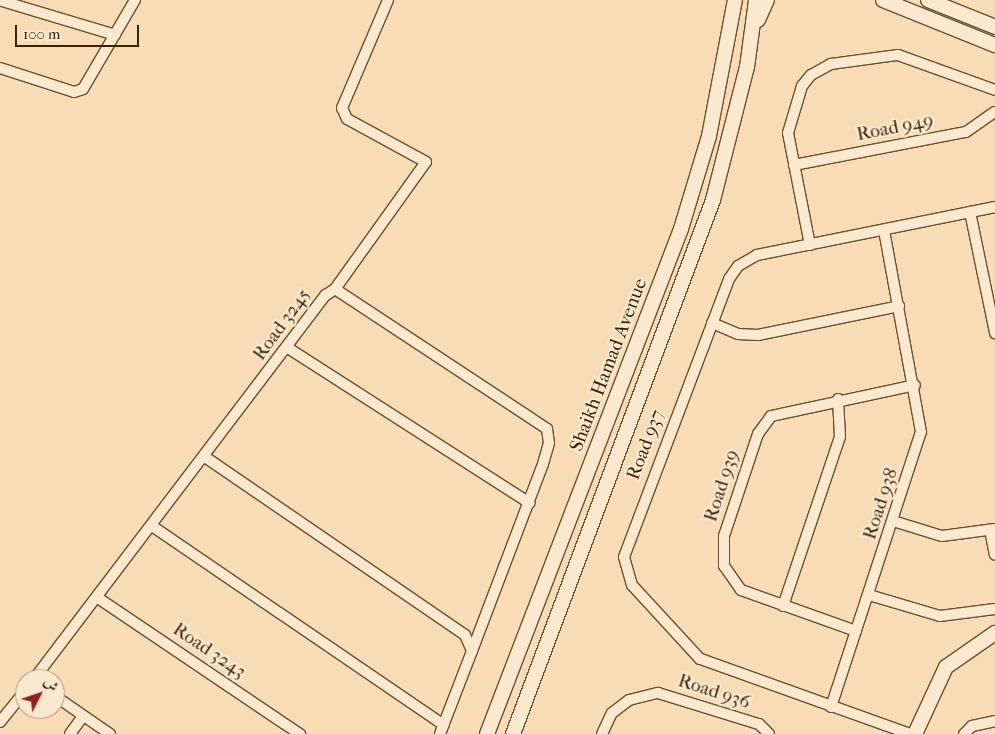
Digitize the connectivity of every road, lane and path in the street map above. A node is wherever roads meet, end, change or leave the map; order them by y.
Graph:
1 (135, 0) edge
2 (388, 0) edge
3 (731, 0) edge
4 (735, 0) edge
5 (756, 0) edge
6 (767, 0) edge
7 (883, 0) edge
8 (928, 0) edge
9 (1, 1) edge
10 (732, 17) junction
11 (995, 27) edge
12 (115, 35) junction
13 (751, 37) junction
14 (995, 45) edge
15 (0, 68) edge
16 (995, 90) edge
17 (995, 112) edge
18 (794, 165) junction
19 (995, 207) edge
20 (970, 212) junction
21 (884, 230) junction
22 (810, 245) junction
23 (990, 288) edge
24 (335, 289) junction
25 (899, 306) junction
26 (712, 323) junction
27 (995, 333) edge
28 (288, 348) junction
29 (915, 385) junction
30 (838, 400) junction
31 (205, 457) junction
32 (529, 503) junction
33 (893, 521) junction
34 (152, 526) junction
35 (993, 529) edge
36 (995, 555) edge
37 (869, 595) junction
38 (98, 598) junction
39 (782, 606) junction
40 (995, 609) edge
41 (856, 631) junction
42 (995, 633) edge
43 (472, 651) junction
44 (42, 669) edge
45 (15, 703) edge
46 (65, 703) edge
47 (830, 707) junction
48 (82, 716) junction
49 (995, 721) edge
50 (0, 722) edge
51 (442, 729) edge
52 (70, 734) edge
53 (110, 734) edge
54 (300, 734) edge
55 (487, 734) edge
56 (512, 734) edge
57 (602, 734) edge
58 (770, 734) edge
59 (910, 734) edge
60 (915, 734) edge
61 (964, 734) edge

1 - 12 street
2 - 24 street
3 - 10 main road
4 - 10 main road, Shaikh Hamad Avenue
5 - 13 main road, Shaikh Hamad Avenue
6 - 13 main road
7 - 14 main road
8 - 11 main road
9 - 12 street
10 - 55 main road, Shaikh Hamad Avenue
12 - 15 street
13 - 56 main road, Shaikh Hamad Avenue
16 - 18 street
17 - 18 street, Road 949
18 - 22 street
19 - 20 street, Road 937
20 - 21 street, Road 937
20 - 23 street
21 - 22 street, Road 937
21 - 25 street, Road 938
22 - 26 street, Road 937
23 - 27 street
24 - 28 street, Road 3245
24 - 32 street, Road 3245
25 - 26 street
25 - 29 street, Road 938
26 - 47 street, Road 937
28 - 31 street, Road 3245
28 - 32 street
29 - 30 street, Road 939
29 - 33 street, Road 938
30 - 39 street
30 - 39 street, Road 939
31 - 34 street, Road 3245
31 - 43 street
32 - 43 street, Road 3245
33 - 35 street
33 - 37 street, Road 938
34 - 38 street, Road 3245
34 - 51 street
35 - 36 street
37 - 40 street
37 - 41 street, Road 938
38 - 44 street, Road 3245
38 - 54 street, Road 3243
39 - 41 street, Road 939
41 - 47 street, Road 938
42 - 60 main road
43 - 51 street, Road 3245
45 - 50 street
46 - 48 street
47 - 59 street, Road 937
48 - 52 street
48 - 53 street
49 - 61 street
57 - 58 street, Road 936

